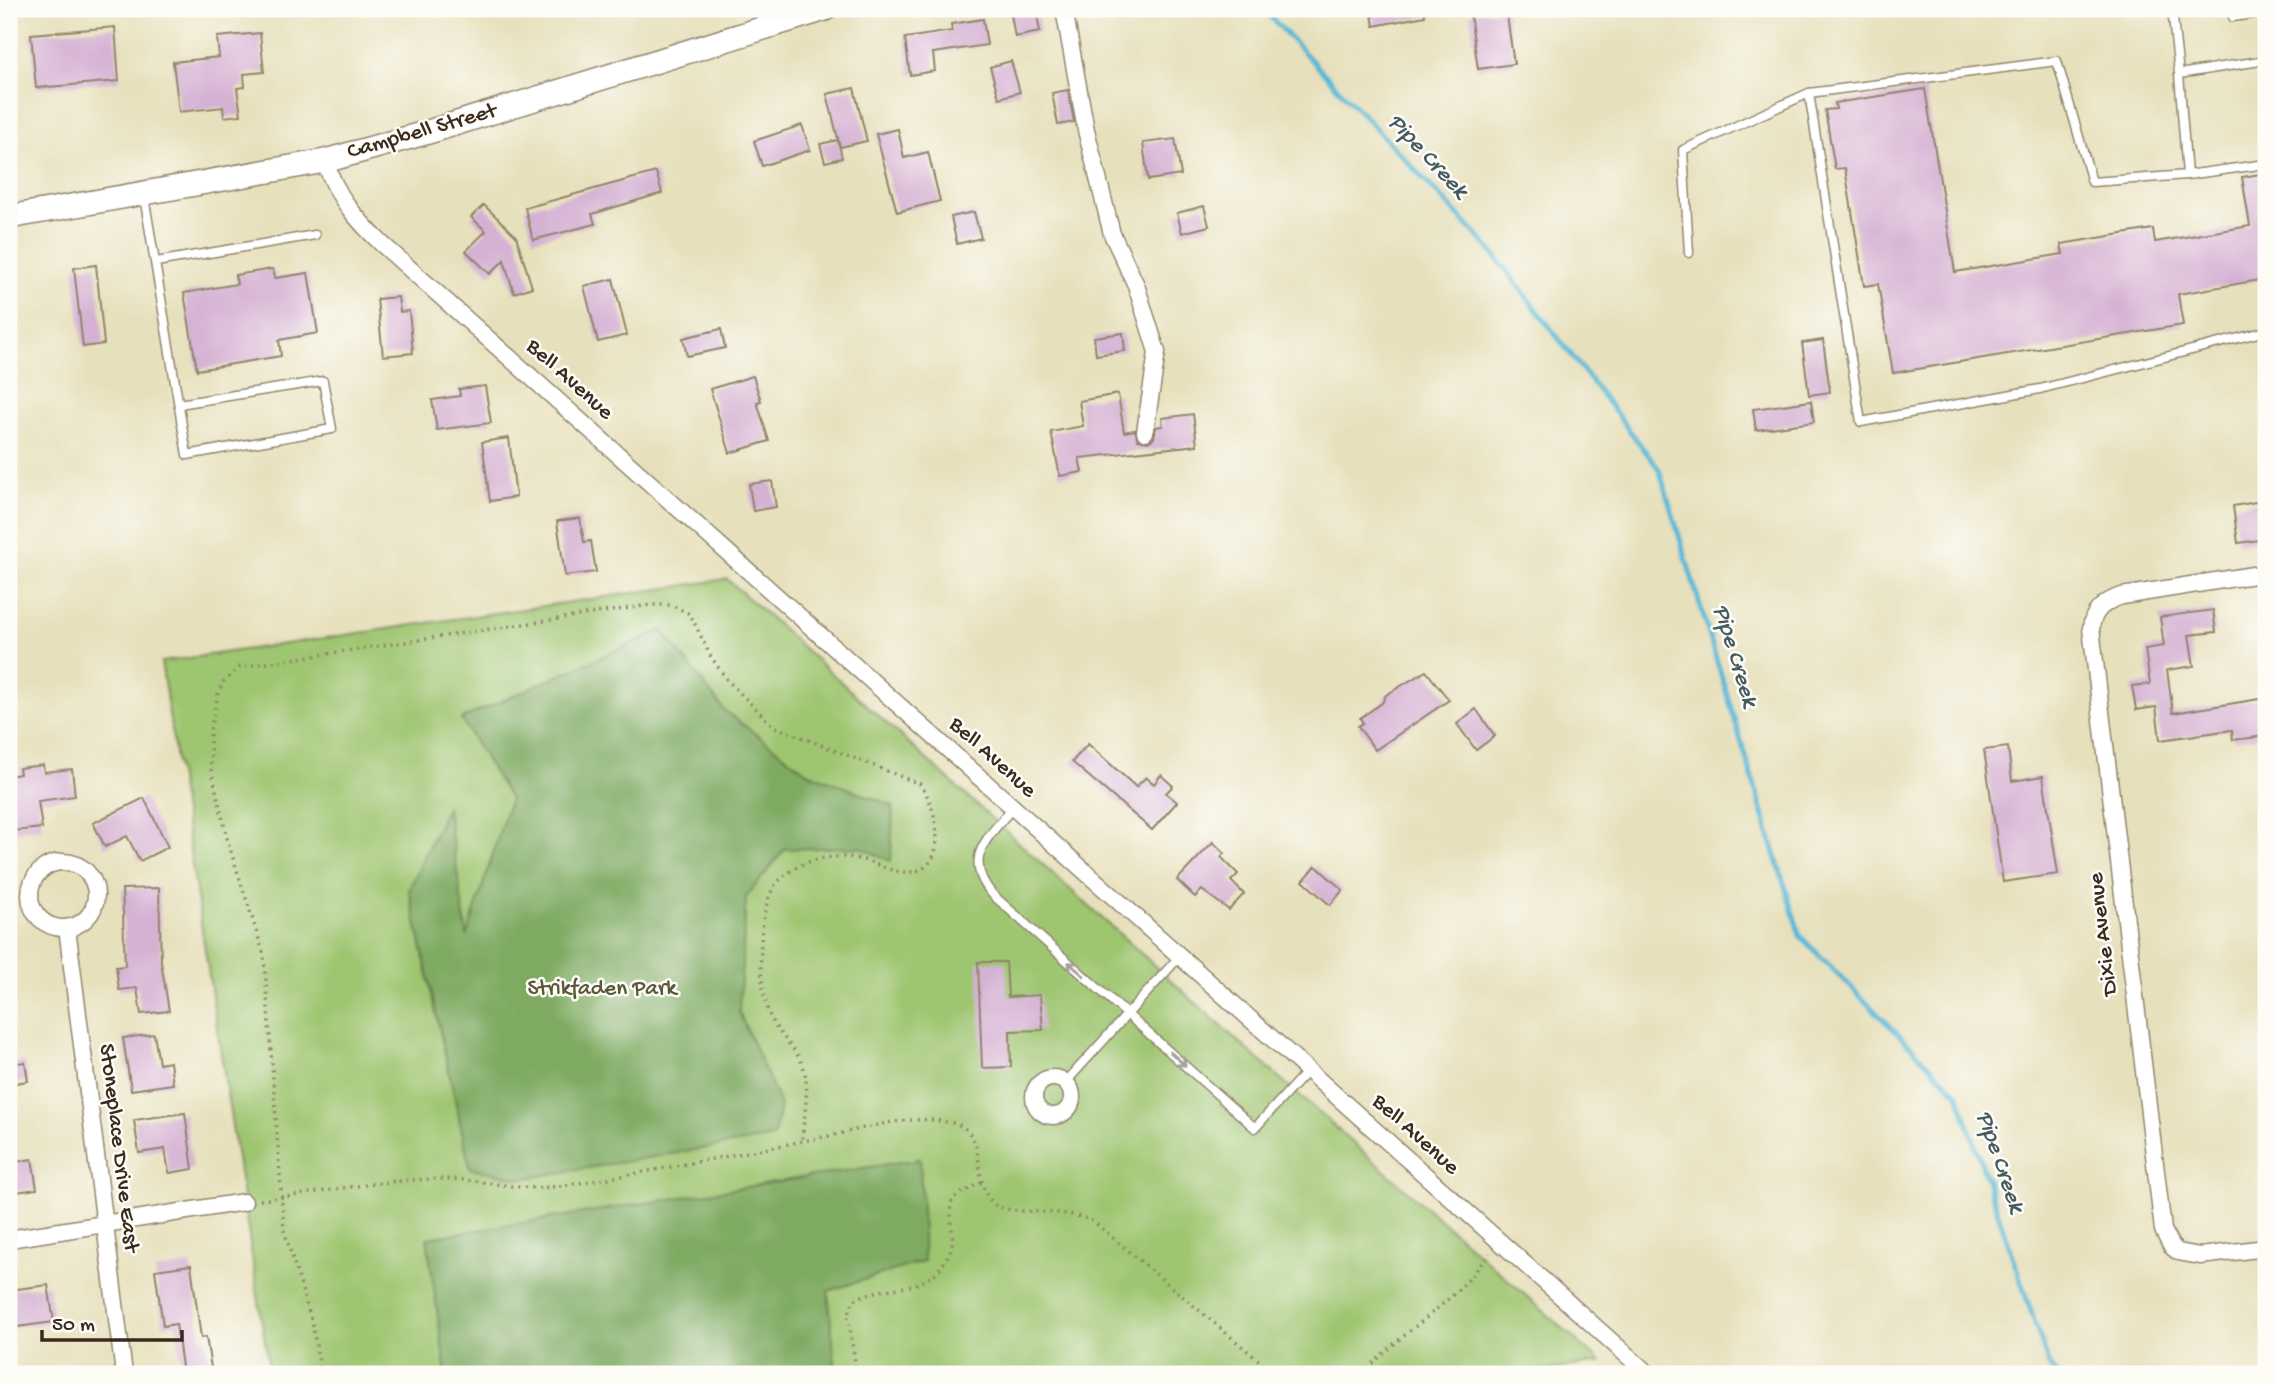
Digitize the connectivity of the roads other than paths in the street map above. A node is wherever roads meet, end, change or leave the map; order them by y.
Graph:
1 (825, 9) edge
2 (1063, 9) edge
3 (2172, 9) edge
4 (2266, 12) edge
5 (2233, 17) dead end
6 (2266, 60) edge
7 (2179, 74) junction
8 (1809, 93) junction
9 (325, 161) junction
10 (2266, 164) edge
11 (2188, 175) junction
12 (143, 193) junction
13 (9, 217) edge
14 (315, 235) dead end
15 (1689, 253) dead end
16 (156, 262) junction
17 (2266, 331) edge
18 (179, 404) junction
19 (1145, 432) dead end
20 (2266, 573) edge
21 (1013, 807) junction
22 (67, 928) junction
23 (1180, 956) junction
24 (1127, 1014) junction
25 (1308, 1070) junction
26 (1065, 1083) dead end
27 (244, 1202) road end
28 (105, 1223) junction
29 (9, 1239) edge
30 (2266, 1248) edge
31 (124, 1374) edge
32 (1648, 1374) edge

1 - 9 street, Campbell Street
2 - 19 street
3 - 7 lane
4 - 5 lane
6 - 7 lane
7 - 11 lane
8 - 11 lane
8 - 15 lane
8 - 17 lane
9 - 12 street, Campbell Street
9 - 21 street, Bell Avenue
10 - 11 lane
12 - 13 street, Campbell Street
12 - 16 lane
14 - 16 lane
16 - 18 lane
18 - 18 lane
20 - 30 street, Dixie Avenue
21 - 23 street, Bell Avenue
24 -> 21 lane
22 - 22 street
22 - 28 street, Stoneplace Drive East
23 - 24 lane
23 - 25 street, Bell Avenue
24 -> 25 lane
24 - 26 lane
25 - 32 street, Bell Avenue
27 - 28 street
28 - 29 street
28 - 31 street, Stoneplace Drive East

